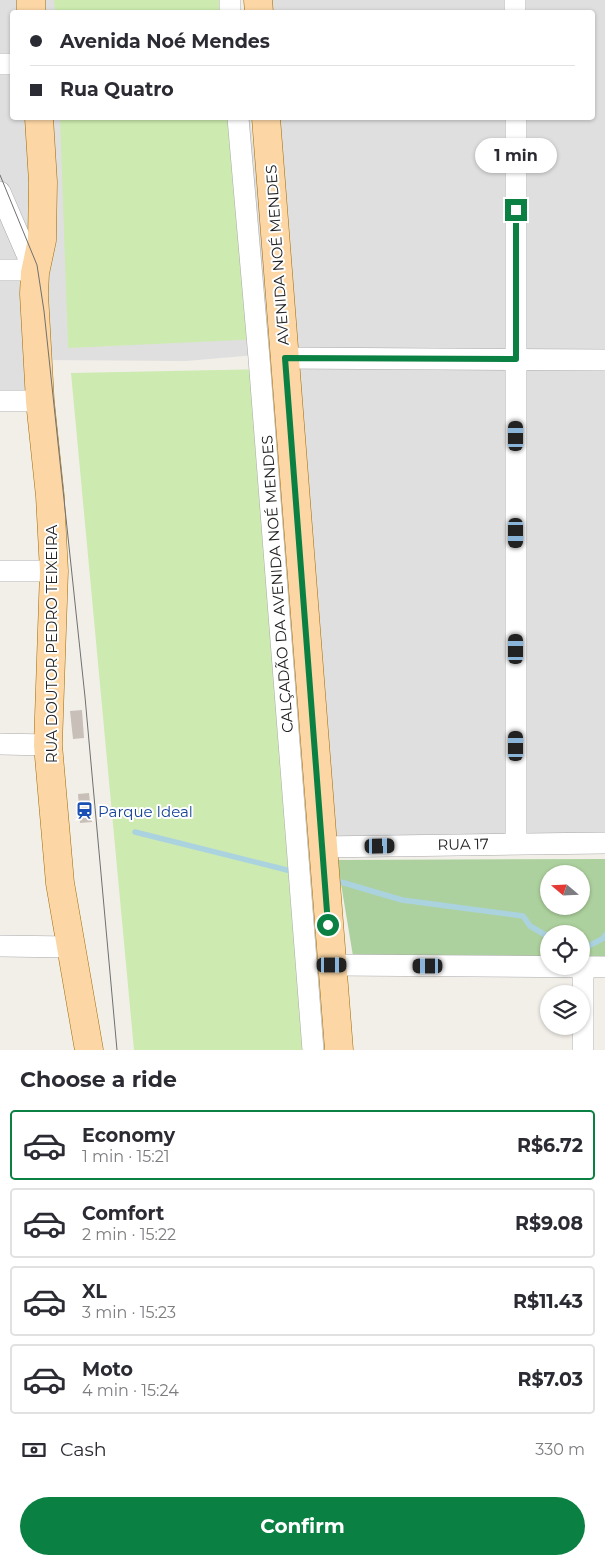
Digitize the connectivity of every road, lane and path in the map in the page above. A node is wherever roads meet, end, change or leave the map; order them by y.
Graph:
1 (38, 120) edge
2 (238, 120) edge
3 (266, 120) edge
4 (516, 120) edge
5 (0, 192) edge
6 (0, 270) edge
7 (35, 273) junction
8 (285, 358) junction
9 (516, 359) junction
10 (605, 360) edge
11 (0, 401) edge
12 (40, 401) junction
13 (0, 571) edge
14 (54, 571) junction
15 (0, 744) edge
16 (48, 745) junction
17 (516, 843) junction
18 (605, 843) edge
19 (321, 847) junction
20 (0, 946) edge
21 (70, 946) junction
22 (332, 965) junction
23 (540, 967) edge
24 (590, 967) edge
25 (605, 967) edge
26 (583, 975) edge
27 (89, 1050) edge
28 (313, 1050) edge
29 (339, 1050) edge
30 (583, 1050) edge

1 - 7 main road, RUA DOUTOR PEDRO TEIXEIRA
2 - 28 street, CALÇADÃO DA AVENIDA NOÉ MENDES
3 - 8 main road, AVENIDA NOÉ MENDES
4 - 9 street
5 - 7 street
6 - 7 street
7 - 12 main road, RUA DOUTOR PEDRO TEIXEIRA
8 - 9 street
8 - 19 main road, AVENIDA NOÉ MENDES
9 - 10 street
9 - 17 street
11 - 12 street
12 - 14 main road, RUA DOUTOR PEDRO TEIXEIRA
13 - 14 street
14 - 16 main road, RUA DOUTOR PEDRO TEIXEIRA
15 - 16 street
16 - 21 main road, RUA DOUTOR PEDRO TEIXEIRA
17 - 18 street, RUA 17
17 - 19 street, RUA 17
19 - 22 main road, AVENIDA NOÉ MENDES
20 - 21 street
21 - 27 main road, RUA DOUTOR PEDRO TEIXEIRA
22 - 23 street
22 - 29 main road, AVENIDA NOÉ MENDES
24 - 25 street
26 - 30 street

